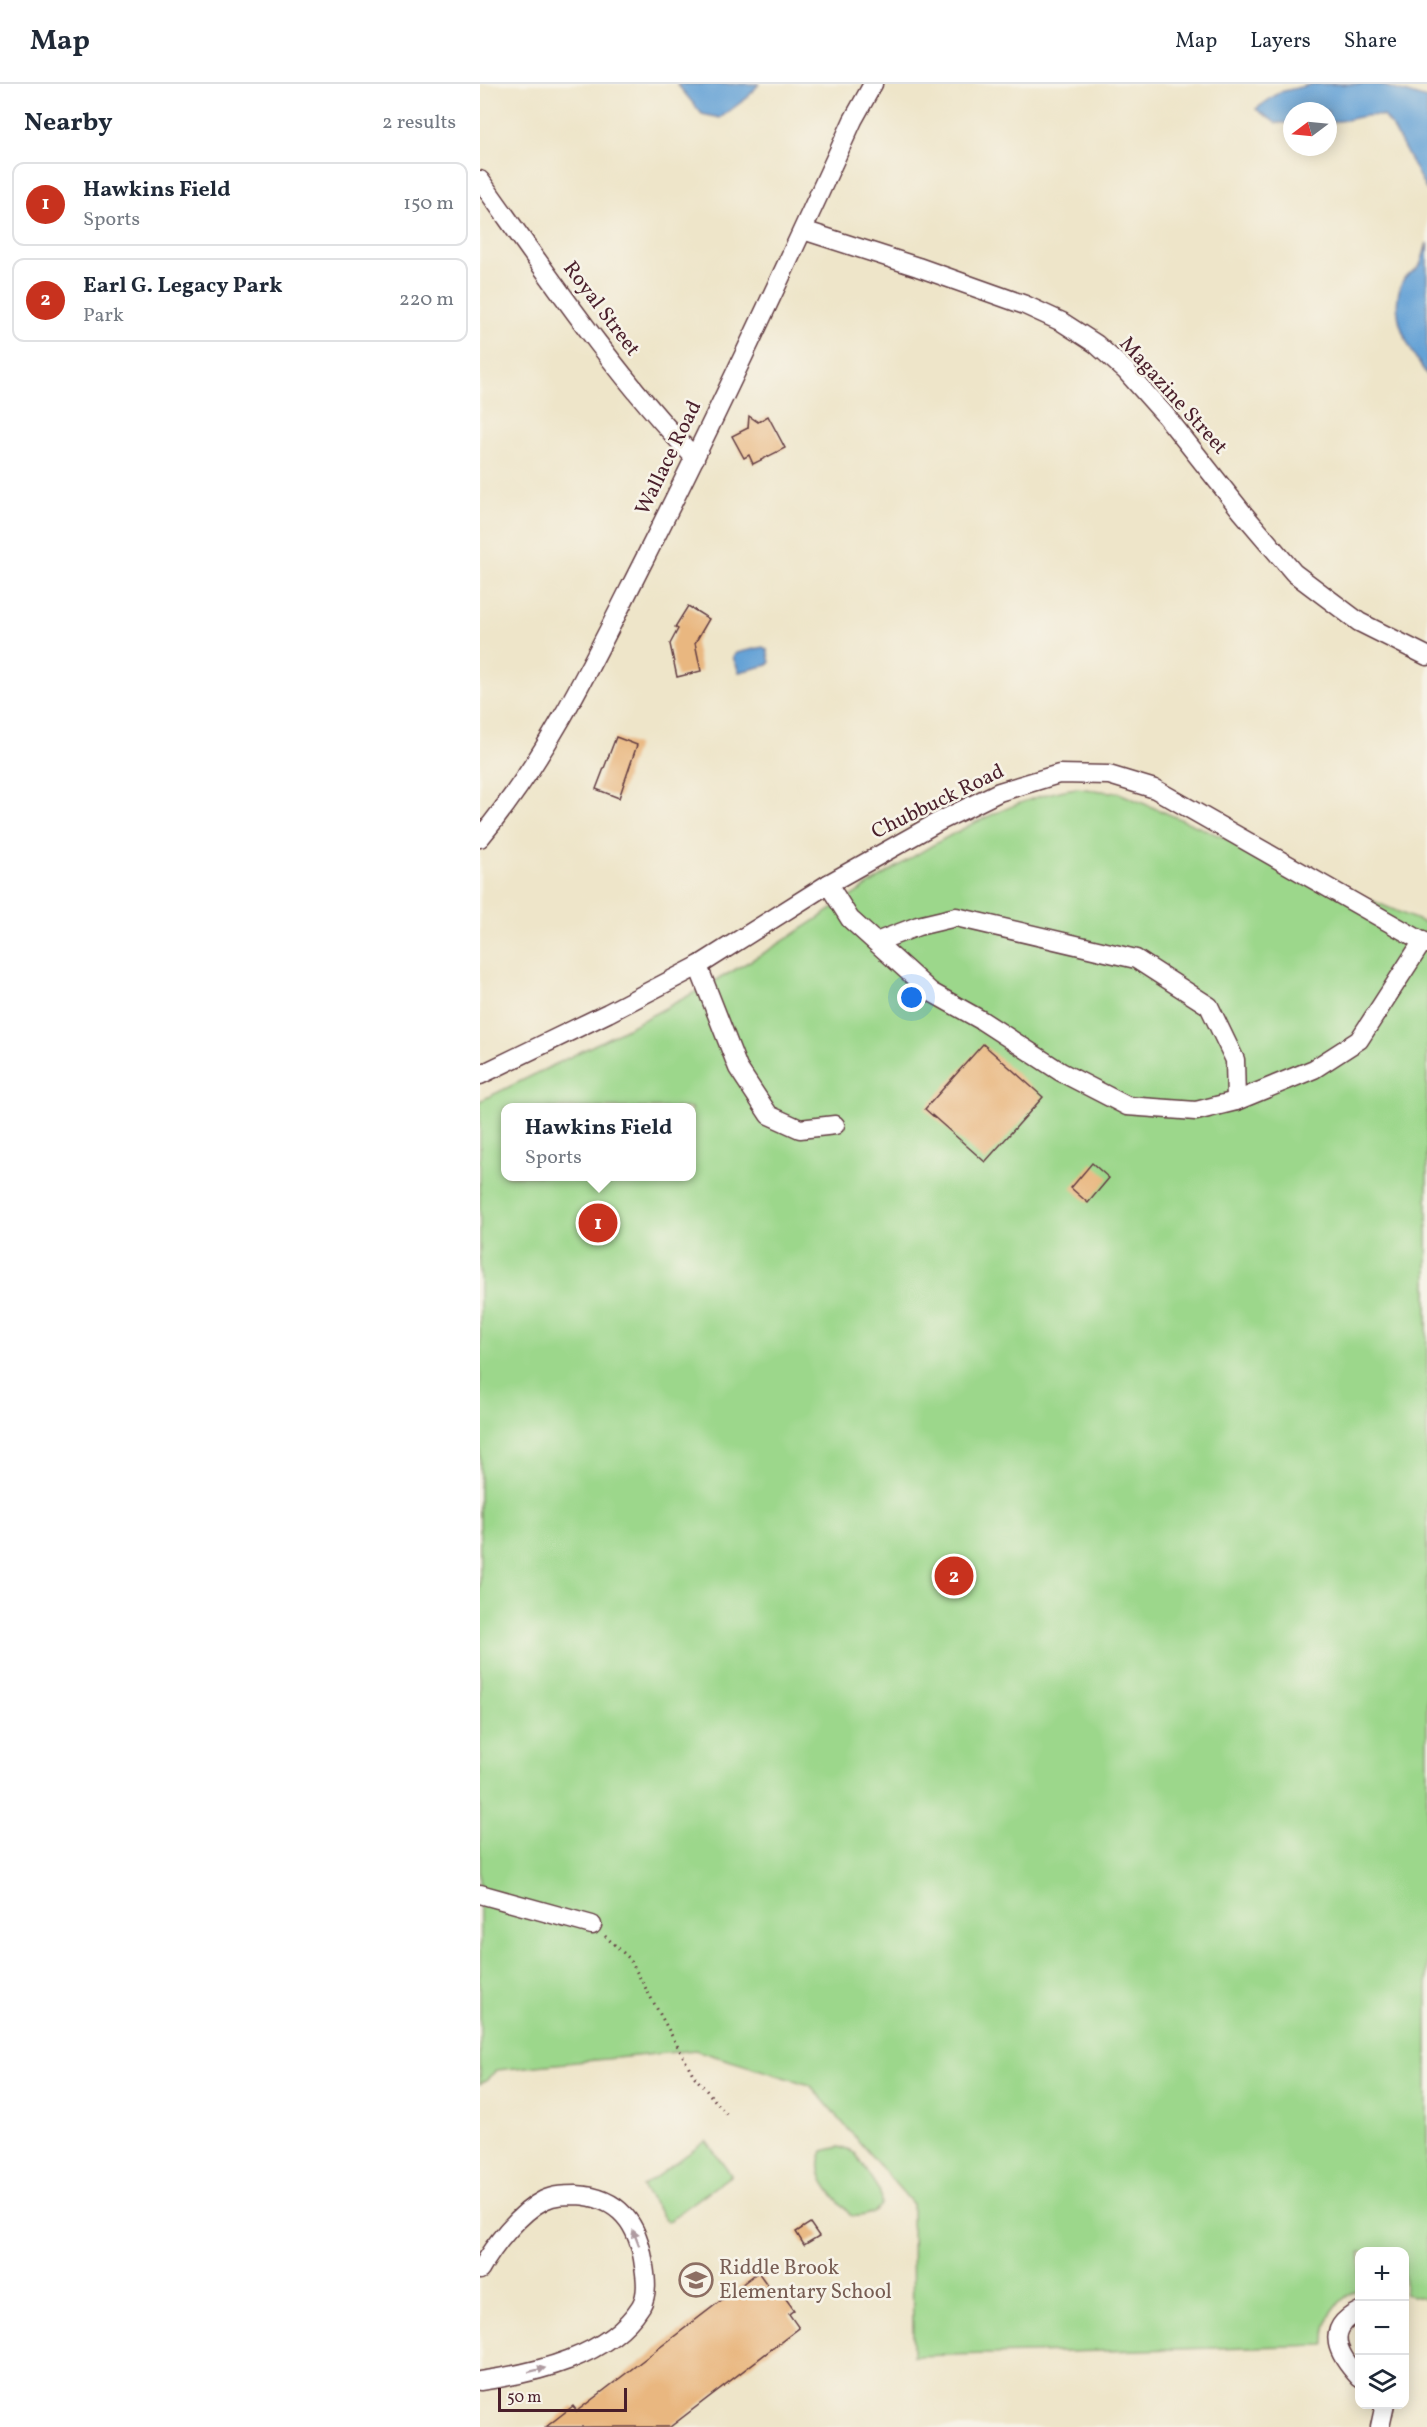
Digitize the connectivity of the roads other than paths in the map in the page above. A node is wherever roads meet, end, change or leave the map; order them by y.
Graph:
1 (873, 84) edge
2 (480, 180) edge
3 (803, 230) junction
4 (695, 458) junction
5 (1427, 656) edge
6 (480, 838) edge
7 (828, 884) junction
8 (876, 942) junction
9 (1425, 942) edge
10 (698, 966) junction
11 (480, 1075) edge
12 (1236, 1101) junction
13 (835, 1125) dead end
14 (480, 1894) edge
15 (592, 1925) road end
16 (480, 2270) edge
17 (1355, 2314) edge
18 (1355, 2373) edge
19 (480, 2381) edge
20 (1383, 2409) edge
21 (1380, 2427) edge

1 - 3 street, Wallace Road
2 - 4 street, Royal Street
3 - 4 street, Wallace Road
3 - 5 street, Magazine Street
4 - 6 street, Wallace Road
7 - 8 street
7 - 9 street, Chubbuck Road
7 - 10 street, Chubbuck Road
8 - 12 street
8 - 12 street
9 - 12 street
10 - 11 street, Chubbuck Road
10 - 13 street
14 - 15 street
19 -> 16 street
17 - 18 street
20 - 21 street

